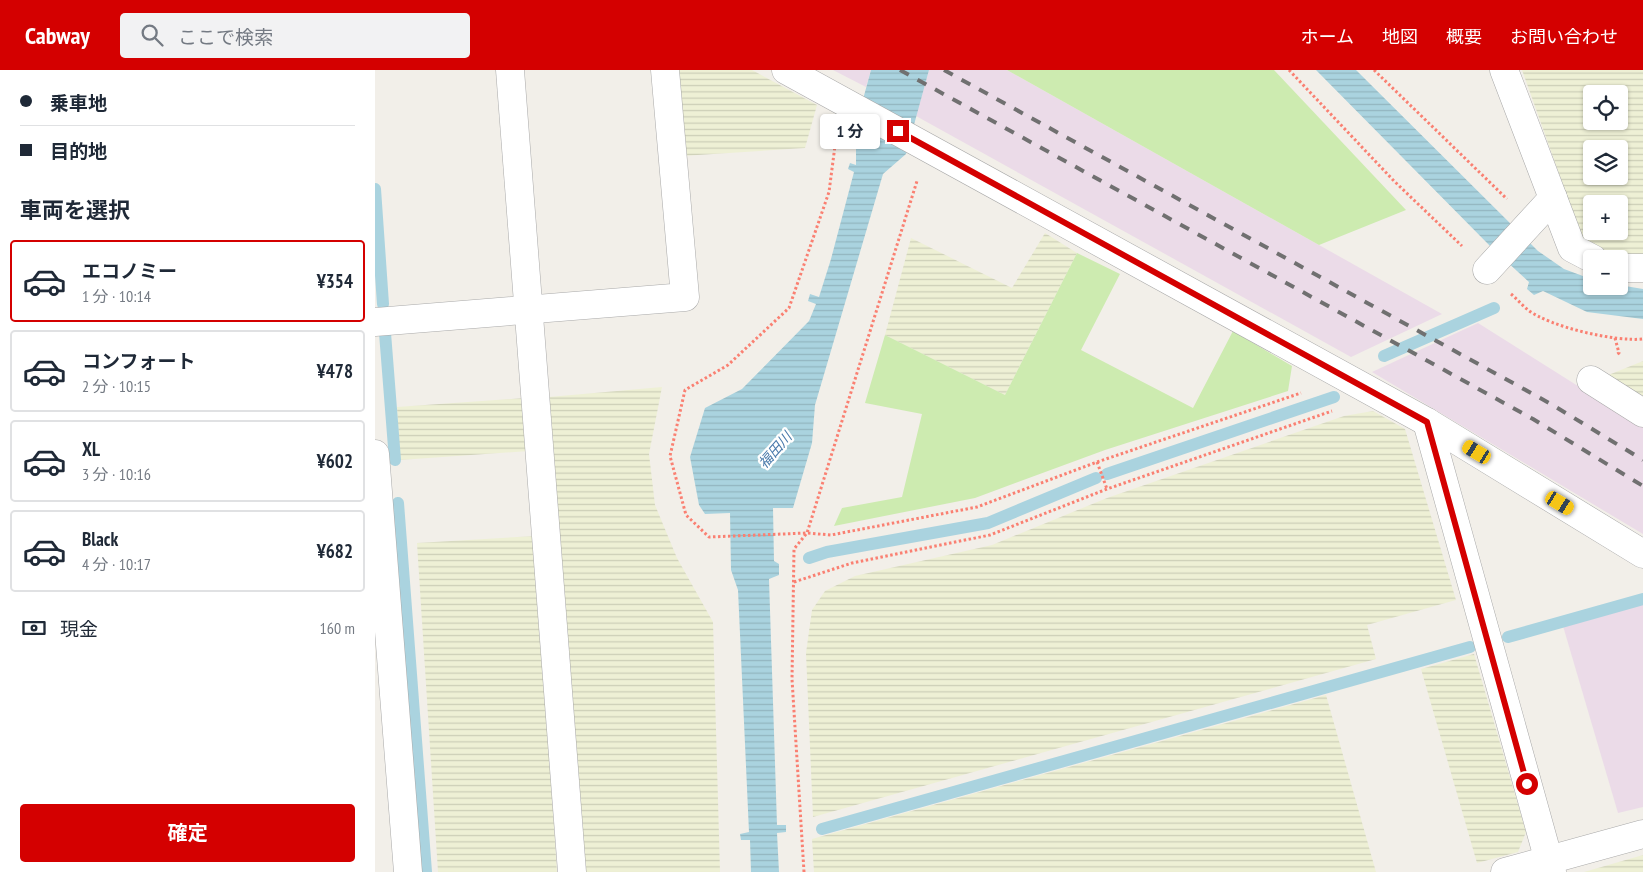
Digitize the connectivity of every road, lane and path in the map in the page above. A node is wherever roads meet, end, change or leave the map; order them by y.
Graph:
1 (511, 70) edge
2 (665, 70) edge
3 (786, 70) edge
4 (1289, 70) edge
5 (1374, 70) edge
6 (1504, 70) edge
7 (847, 103) junction
8 (920, 143) junction
9 (1553, 198) junction
10 (1528, 225) junction
11 (1583, 254) edge
12 (1491, 266) junction
13 (1628, 268) edge
14 (1643, 268) edge
15 (529, 310) junction
16 (375, 322) edge
17 (1643, 339) edge
18 (1346, 378) junction
19 (1591, 380) dead end
20 (1378, 395) junction
21 (1643, 412) edge
22 (1427, 422) junction
23 (375, 454) edge
24 (1097, 462) junction
25 (1107, 489) junction
26 (807, 533) junction
27 (378, 542) edge
28 (1643, 554) edge
29 (794, 582) junction
30 (1643, 834) edge
31 (1550, 866) edge
32 (407, 872) edge
33 (572, 872) edge
34 (804, 872) edge
35 (1505, 872) edge

1 - 15 street
2 - 15 street
3 - 7 street
4 - 12 path
5 - 10 path
6 - 9 street
7 - 8 street
7 - 26 path
8 - 18 street
8 - 26 path
9 - 10 street
9 - 11 street
10 - 12 street
12 - 17 path
13 - 14 street
15 - 16 street
15 - 33 street
18 - 20 street
18 - 24 path
19 - 21 street
20 - 22 street
20 - 25 path
22 - 28 street
22 - 31 street
23 - 27 street
24 - 25 path
24 - 26 path
25 - 29 path
26 - 29 path
27 - 32 street
29 - 34 path
30 - 31 street
31 - 35 street

